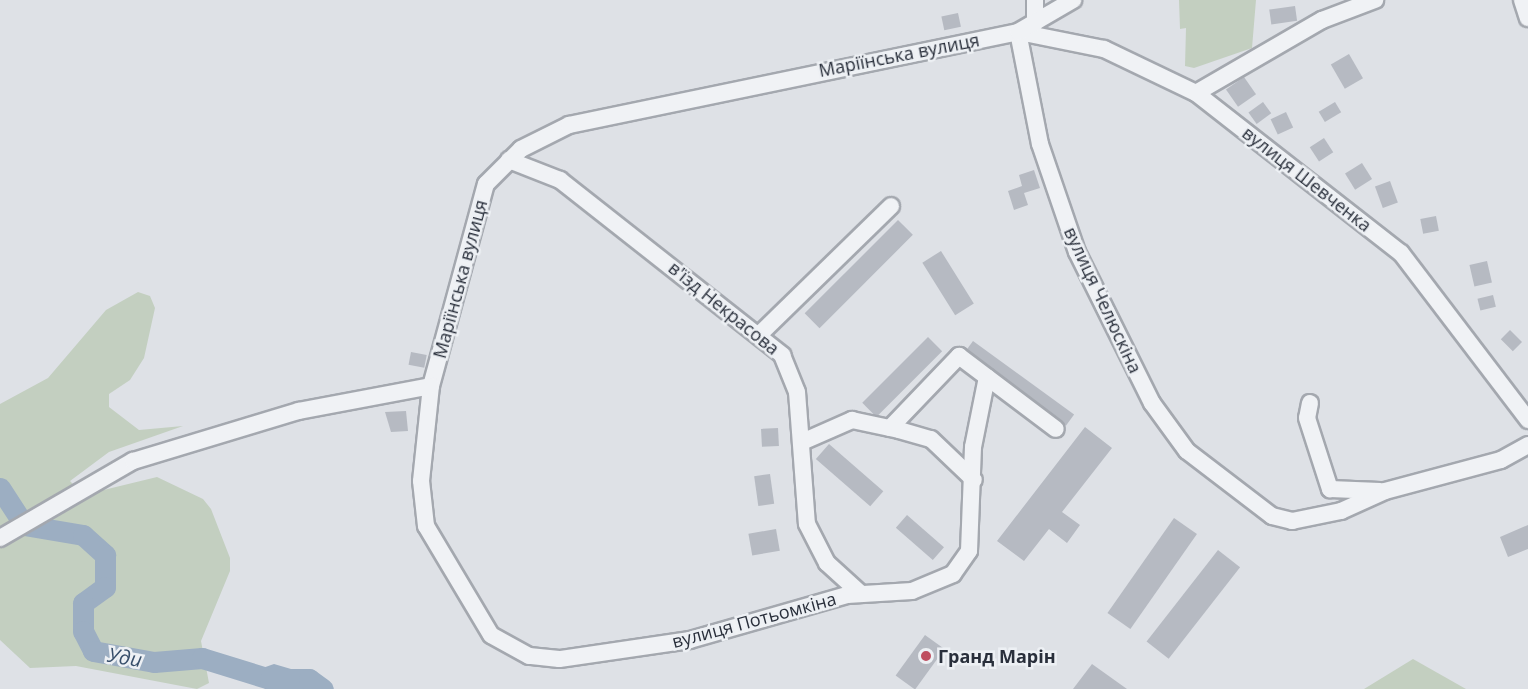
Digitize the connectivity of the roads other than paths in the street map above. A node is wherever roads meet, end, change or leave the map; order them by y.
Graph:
1 (1035, 0) edge
2 (1073, 0) edge
3 (1375, 0) edge
4 (1522, 0) edge
5 (1528, 18) edge
6 (1035, 23) junction
7 (1018, 32) junction
8 (1196, 93) junction
9 (509, 160) junction
10 (891, 206) dead end
11 (760, 334) junction
12 (987, 377) junction
13 (431, 386) junction
14 (1310, 403) dead end
15 (1528, 420) edge
16 (890, 428) junction
17 (1056, 429) dead end
18 (802, 442) junction
19 (1528, 446) edge
20 (974, 480) junction
21 (1330, 489) junction
22 (1385, 491) junction
23 (1311, 516) junction
24 (0, 538) edge
25 (860, 593) junction

1 - 6 street
2 - 6 street, Маріїнська вулиця
3 - 8 street
4 - 5 street
6 - 7 street, Маріїнська вулиця
7 - 8 street, вулиця Шевченка
7 - 9 street, Маріїнська вулиця
7 - 23 street, вулиця Челюскіна
8 - 15 street, вулиця Шевченка
9 - 11 street, в'їзд Некрасова
9 - 13 street, Маріїнська вулиця
10 - 11 street
11 - 18 street, в'їзд Некрасова
12 - 16 street
12 - 17 street
12 - 20 street
13 - 24 street
13 - 25 street, вулиця Потьомкіна
14 - 21 street
16 - 18 street
16 - 20 street
18 - 25 street, в'їзд Некрасова
19 - 22 street
20 - 25 street
21 - 22 street
21 - 23 street
22 - 23 street

